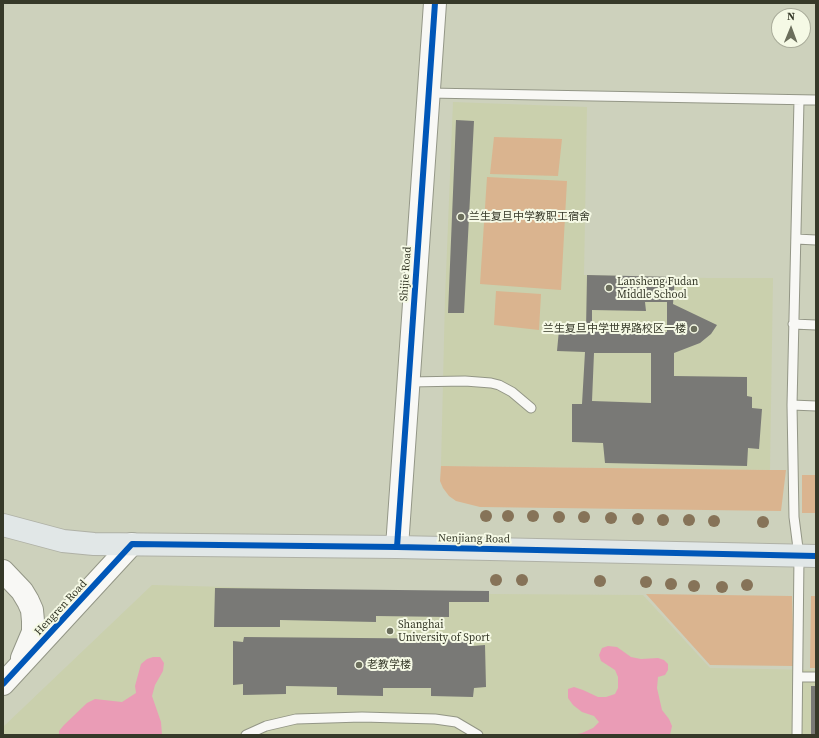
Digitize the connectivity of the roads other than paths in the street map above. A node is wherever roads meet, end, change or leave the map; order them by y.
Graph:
1 (435, 3) edge
2 (428, 93) junction
3 (799, 100) junction
4 (816, 100) edge
5 (796, 239) junction
6 (816, 240) edge
7 (793, 324) junction
8 (816, 325) edge
9 (409, 382) junction
10 (792, 405) junction
11 (816, 406) edge
12 (531, 408) dead end
13 (3, 525) edge
14 (132, 544) junction
15 (397, 547) junction
16 (807, 556) edge
17 (3, 571) edge
18 (798, 677) junction
19 (816, 677) edge
20 (9, 678) edge
21 (246, 735) edge
22 (478, 735) edge
23 (797, 735) edge

1 - 2 street, Shijie Road
2 - 3 lane
2 - 9 street, Shijie Road
3 - 4 lane
3 - 5 lane
5 - 6 lane
5 - 7 lane
7 - 8 lane
7 - 10 lane
9 - 12 lane
9 - 15 street, Shijie Road
10 - 11 lane
10 - 16 lane
13 - 14 main road, Nenjiang Road
14 - 15 main road, Nenjiang Road
14 - 20 street, Hengren Road
15 - 16 main road, Nenjiang Road
16 - 18 lane
17 - 20 street, Hengren Road
18 - 19 lane
18 - 23 lane
21 - 22 lane

